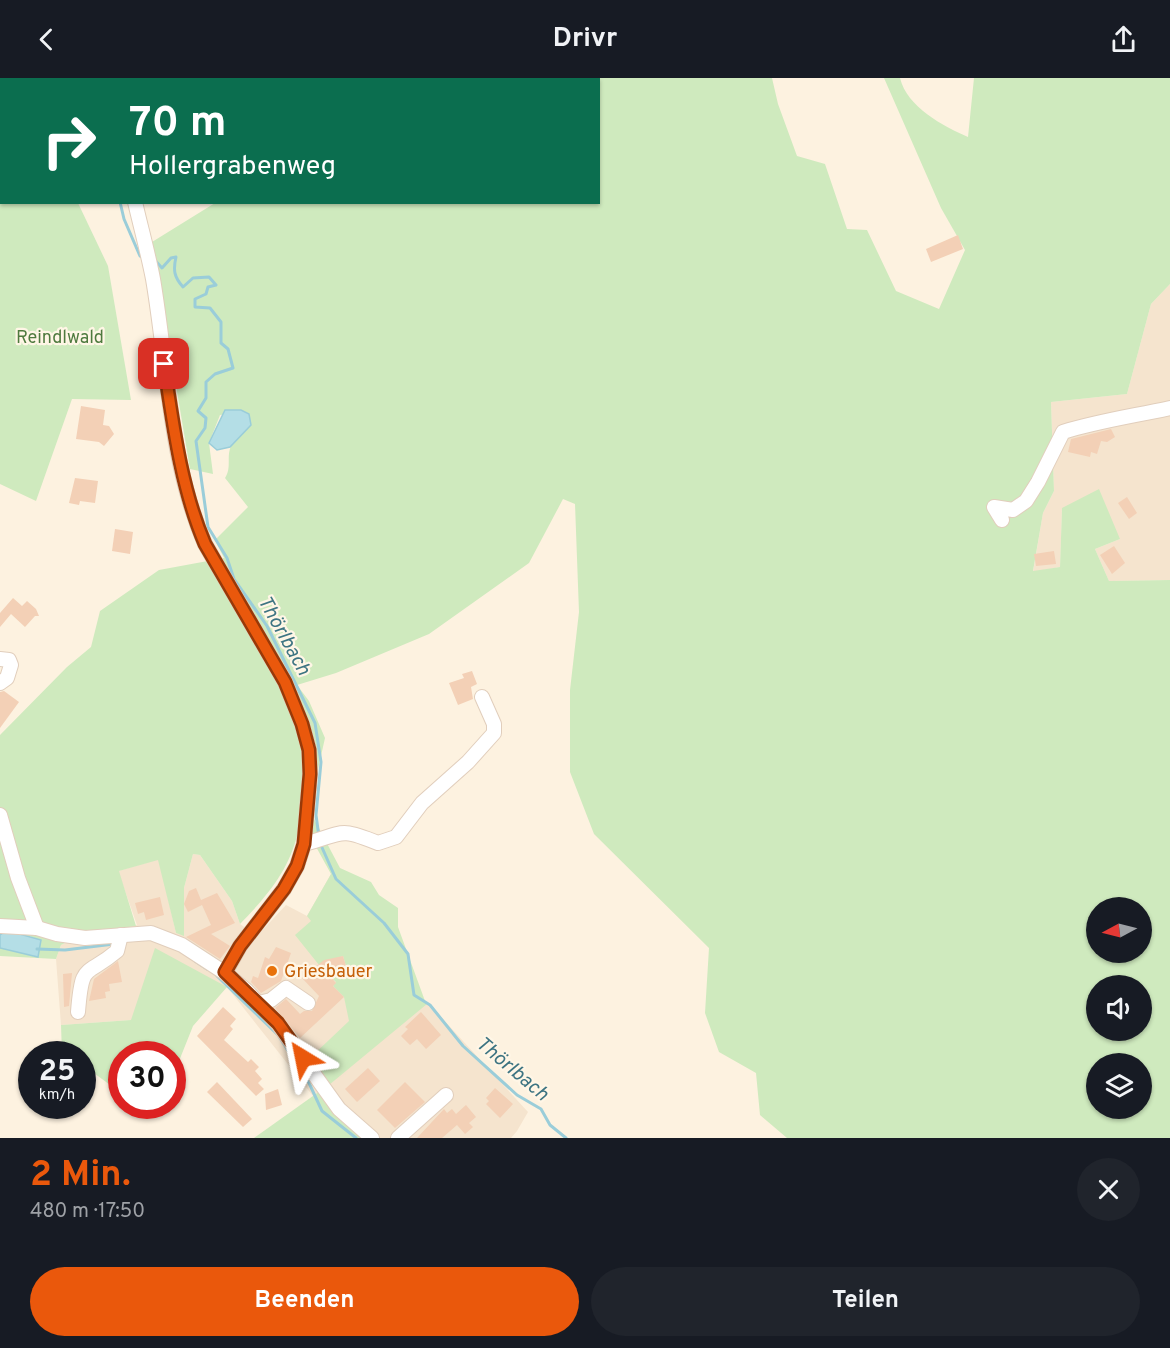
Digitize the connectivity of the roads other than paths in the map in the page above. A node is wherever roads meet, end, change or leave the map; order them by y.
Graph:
1 (135, 204) edge
2 (1170, 408) edge
3 (1002, 520) dead end
4 (0, 659) edge
5 (0, 683) edge
6 (482, 697) dead end
7 (0, 815) edge
8 (314, 842) junction
9 (0, 926) edge
10 (37, 928) junction
11 (121, 935) junction
12 (225, 972) junction
13 (308, 1003) dead end
14 (259, 1004) junction
15 (78, 1012) dead end
16 (446, 1095) dead end
17 (372, 1138) edge
18 (398, 1138) edge

1 - 8 street
2 - 3 street
4 - 5 street
6 - 8 street
7 - 10 street
8 - 12 street
9 - 10 street
10 - 11 street
11 - 12 street
11 - 15 street
12 - 14 street
13 - 14 street
14 - 17 street
16 - 18 street

